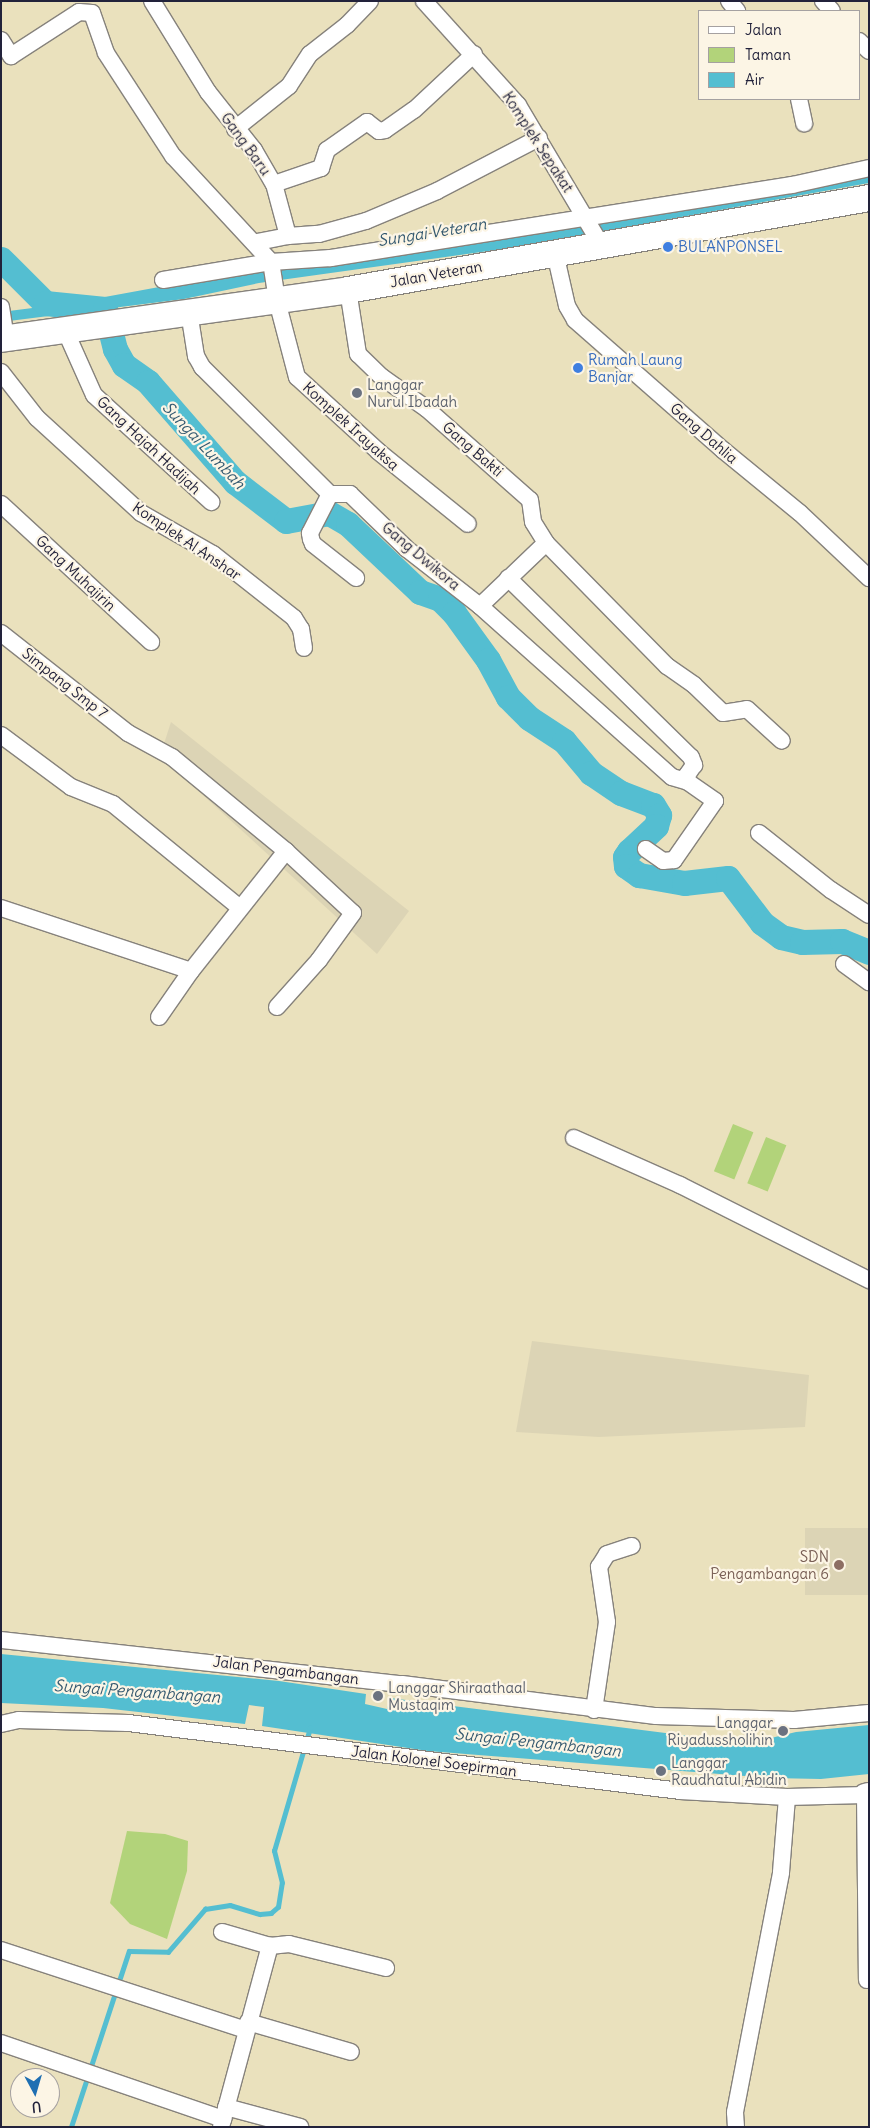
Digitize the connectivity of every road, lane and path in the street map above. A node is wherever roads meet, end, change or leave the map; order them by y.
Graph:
1 (152, 1) edge
2 (370, 1) edge
3 (424, 1) edge
4 (1, 40) edge
5 (860, 41) edge
6 (869, 52) edge
7 (474, 54) junction
8 (799, 100) edge
9 (804, 124) dead end
10 (235, 129) junction
11 (539, 138) junction
12 (869, 168) edge
13 (274, 184) junction
14 (869, 198) edge
15 (593, 228) junction
16 (288, 236) junction
17 (256, 242) junction
18 (555, 253) junction
19 (272, 264) junction
20 (163, 280) dead end
21 (348, 290) junction
22 (276, 295) junction
23 (190, 312) junction
24 (3, 326) edge
25 (66, 330) junction
26 (1, 372) edge
27 (328, 497) junction
28 (211, 502) dead end
29 (1, 504) edge
30 (468, 524) dead end
31 (546, 543) junction
32 (356, 578) dead end
33 (508, 578) junction
34 (869, 578) edge
35 (480, 606) junction
36 (1, 633) edge
37 (151, 642) dead end
38 (304, 648) dead end
39 (1, 735) edge
40 (782, 741) dead end
41 (688, 782) junction
42 (759, 833) dead end
43 (646, 849) dead end
44 (286, 851) junction
45 (1, 908) edge
46 (240, 908) junction
47 (869, 915) edge
48 (844, 964) dead end
49 (191, 971) junction
50 (869, 982) edge
51 (277, 1007) dead end
52 (158, 1016) dead end
53 (574, 1138) dead end
54 (869, 1280) edge
55 (632, 1546) dead end
56 (1, 1640) edge
57 (594, 1710) junction
58 (869, 1713) edge
59 (1, 1724) edge
60 (867, 1795) edge
61 (787, 1797) junction
62 (222, 1932) dead end
63 (270, 1946) junction
64 (1, 1950) edge
65 (386, 1968) dead end
66 (867, 1980) dead end
67 (247, 2026) junction
68 (1, 2043) edge
69 (351, 2052) dead end
70 (224, 2118) edge
71 (300, 2127) edge
72 (736, 2127) edge

1 - 10 street, Gang Baru
2 - 10 street
3 - 7 street, Komplek Sepakat
4 - 17 street
5 - 6 street
7 - 11 street, Komplek Sepakat
7 - 13 street
8 - 9 street
10 - 13 street, Gang Baru
11 - 15 street, Komplek Sepakat
11 - 16 street
12 - 15 street
13 - 16 street, Gang Baru
14 - 15 main road, Jalan Veteran
15 - 18 main road, Jalan Veteran
15 - 19 street
16 - 17 street
17 - 19 street
18 - 21 main road, Jalan Veteran
18 - 34 street, Gang Dahlia
19 - 20 street
19 - 22 street
21 - 22 main road, Jalan Veteran
21 - 31 street, Gang Bakti
22 - 23 main road, Jalan Veteran
22 - 30 street, Komplek Irayaksa
23 - 25 main road, Jalan Veteran
23 - 27 street
24 - 25 main road, Jalan Veteran
25 - 28 street, Gang Hajah Hadijah
26 - 38 street, Komplek Al Anshar
27 - 32 street
27 - 35 street, Gang Dwikora
29 - 37 street, Gang Muhajirin
31 - 33 street
31 - 40 street, Gang Bakti
33 - 35 street
33 - 41 street
35 - 41 street, Gang Dwikora
36 - 44 street, Simpang Smp 7
39 - 46 street
41 - 43 street, Gang Dwikora
42 - 47 street
44 - 46 street
44 - 51 street, Simpang Smp 7
45 - 49 street
46 - 49 street
48 - 50 street
49 - 52 street
53 - 54 street
55 - 57 street
56 - 57 street, Jalan Pengambangan
57 - 58 street, Jalan Pengambangan
59 - 61 street, Jalan Kolonel Soepirman
60 - 61 street, Jalan Kolonel Soepirman
60 - 66 street
61 - 72 street
62 - 63 street
63 - 65 street
63 - 67 street
64 - 67 street
67 - 69 street
67 - 70 street
68 - 70 street
70 - 71 street

